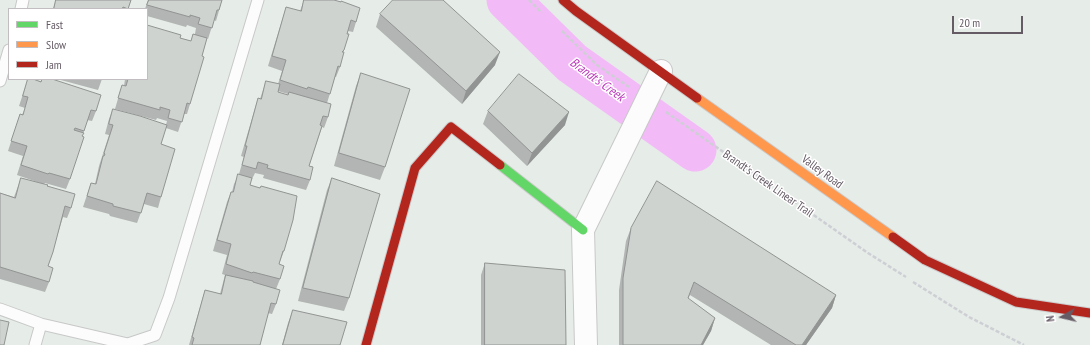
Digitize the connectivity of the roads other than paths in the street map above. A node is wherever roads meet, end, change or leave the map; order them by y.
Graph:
1 (258, 0) edge
2 (564, 0) edge
3 (8, 53) edge
4 (661, 72) junction
5 (0, 81) edge
6 (583, 230) junction
7 (0, 309) edge
8 (1090, 314) edge
9 (41, 324) junction
10 (35, 345) edge
11 (366, 345) edge
12 (586, 345) edge

1 - 9 lane
2 - 4 street, Valley Road
3 - 5 lane
4 - 6 street
4 - 8 street, Valley Road
6 - 11 street
6 - 12 street
7 - 9 lane
9 - 10 lane

